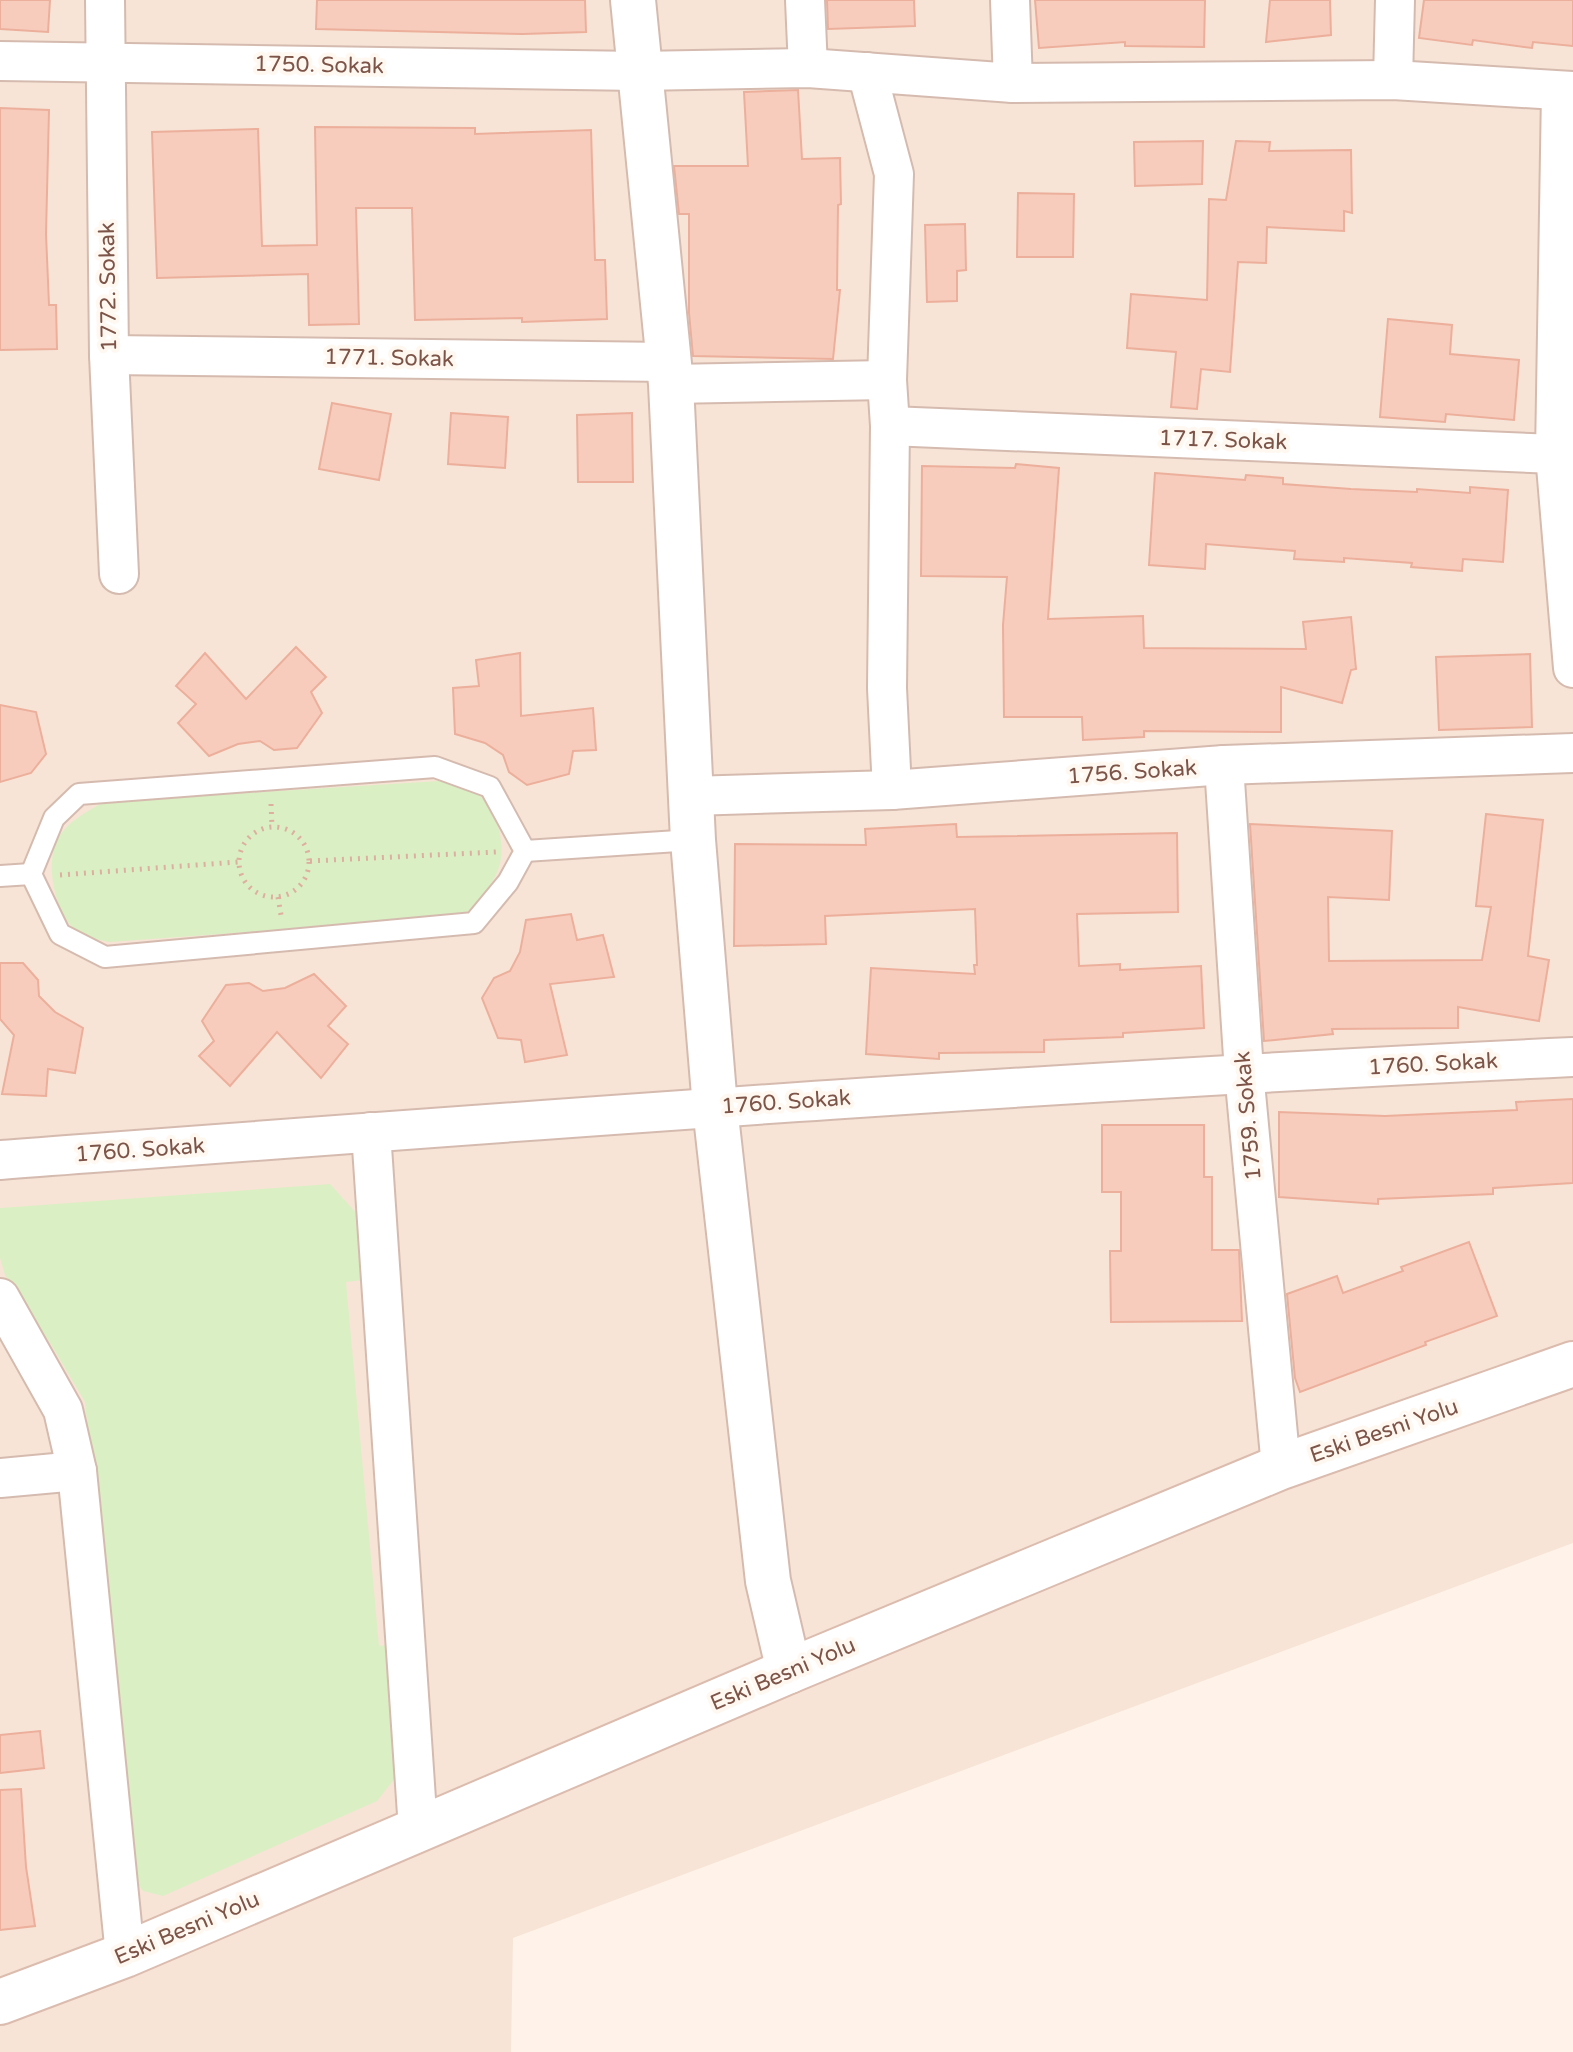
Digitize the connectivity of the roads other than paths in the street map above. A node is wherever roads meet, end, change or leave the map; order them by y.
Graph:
1 (105, 0) edge
2 (633, 0) edge
3 (805, 0) edge
4 (1010, 0) edge
5 (1395, 0) edge
6 (0, 61) edge
7 (107, 61) junction
8 (808, 68) junction
9 (638, 71) junction
10 (867, 72) junction
11 (1393, 80) junction
12 (1013, 83) junction
13 (1567, 92) edge
14 (109, 355) junction
15 (670, 373) junction
16 (887, 380) junction
17 (890, 426) junction
18 (1555, 454) junction
19 (119, 574) dead end
20 (1573, 668) edge
21 (1573, 753) edge
22 (1224, 765) junction
23 (892, 790) junction
24 (690, 796) junction
25 (693, 840) junction
26 (525, 851) junction
27 (31, 874) junction
28 (0, 876) edge
29 (1573, 1057) edge
30 (1244, 1072) junction
31 (715, 1107) junction
32 (371, 1132) junction
33 (0, 1160) edge
34 (0, 1298) edge
35 (1573, 1364) edge
36 (1281, 1467) junction
37 (77, 1471) junction
38 (0, 1478) edge
39 (789, 1671) junction
40 (418, 1829) junction
41 (125, 1955) junction
42 (0, 2002) edge

1 - 7 street, 1772. Sokak
2 - 9 main road
3 - 8 street
4 - 12 street
5 - 11 street
6 - 7 street, 1750. Sokak
7 - 9 street, 1750. Sokak
7 - 14 street, 1772. Sokak
8 - 9 street, 1750. Sokak
8 - 10 street, 1750. Sokak
9 - 15 main road
10 - 12 street, 1750. Sokak
10 - 16 street
11 - 12 street, 1750. Sokak
11 - 13 street, 1750. Sokak
13 - 18 street
14 - 15 street, 1771. Sokak
14 - 19 street, 1772. Sokak
15 - 16 street, 1771. Sokak
15 - 24 main road
16 - 17 street
17 - 18 street, 1717. Sokak
17 - 23 street
18 - 20 street
21 - 22 street, 1756. Sokak
22 - 23 street, 1756. Sokak
22 - 30 street, 1759. Sokak
23 - 24 street, 1756. Sokak
24 - 25 main road
25 - 26 lane
25 - 31 main road
26 - 27 lane
26 - 27 lane
27 - 28 lane
29 - 30 street, 1760. Sokak
30 - 31 street, 1760. Sokak
30 - 36 street, 1759. Sokak
31 - 32 street, 1760. Sokak
31 - 39 main road
32 - 33 street, 1760. Sokak
32 - 40 street
34 - 37 street
35 - 36 main road, Eski Besni Yolu
36 - 39 main road, Eski Besni Yolu
37 - 38 street
37 - 41 street
39 - 40 main road, Eski Besni Yolu
40 - 41 main road, Eski Besni Yolu
41 - 42 main road, Eski Besni Yolu

